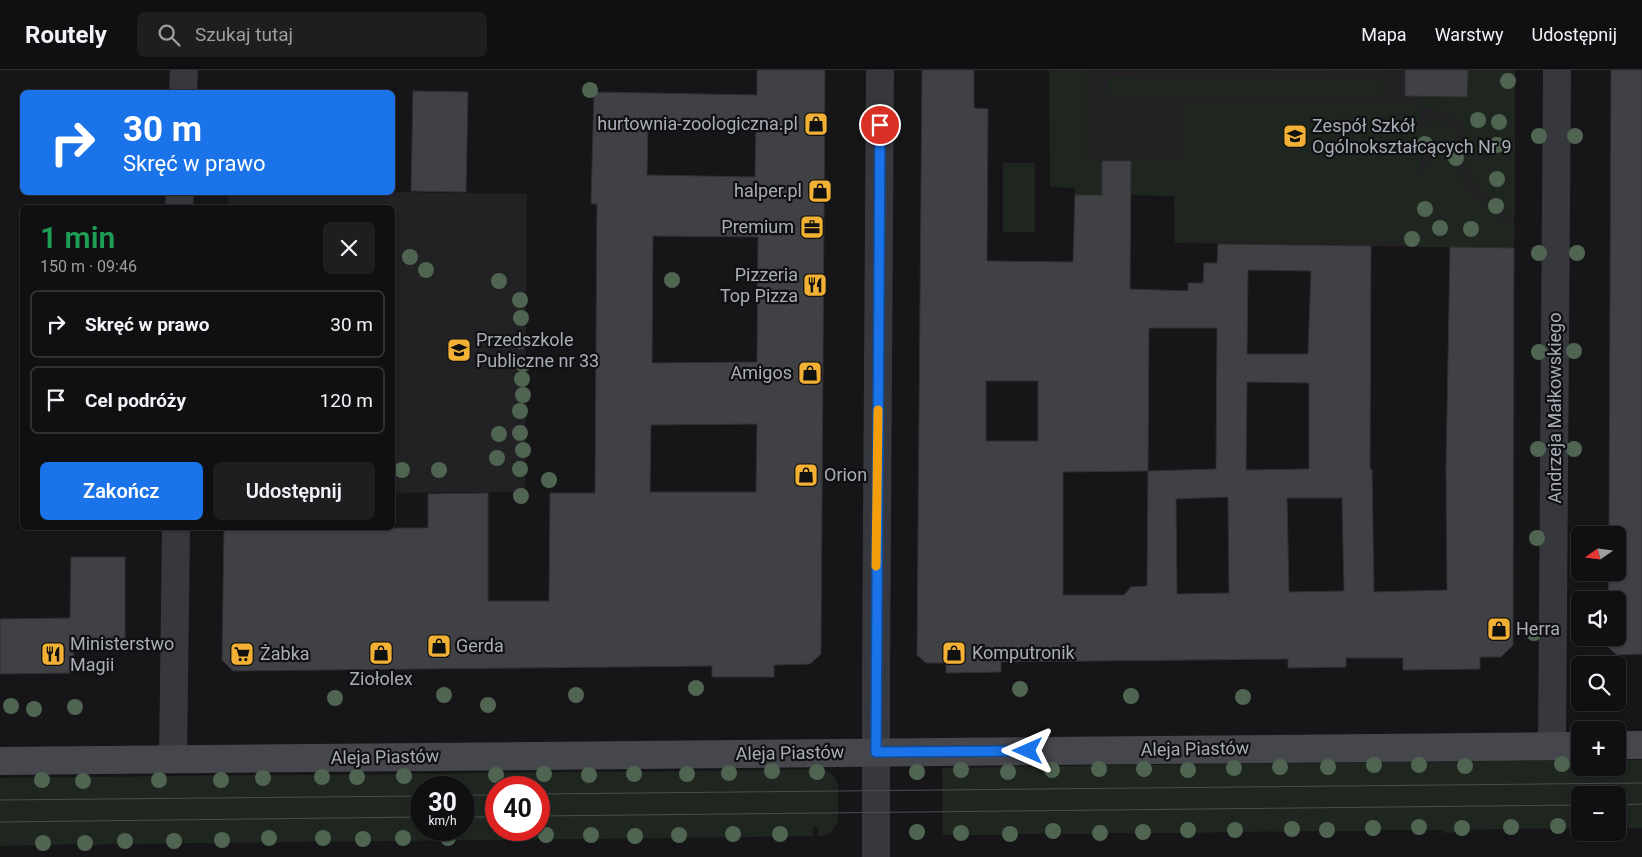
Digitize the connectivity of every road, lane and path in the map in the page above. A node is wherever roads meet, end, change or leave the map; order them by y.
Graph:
1 (184, 70) edge
2 (880, 70) edge
3 (1557, 70) edge
4 (183, 90) edge
5 (176, 530) edge
6 (1626, 745) edge
7 (1642, 745) edge
8 (1552, 746) junction
9 (1571, 746) edge
10 (876, 752) junction
11 (173, 759) junction
12 (0, 761) edge
13 (876, 857) edge

1 - 4 street
2 - 10 street
3 - 8 street, Andrzeja Małkowskiego
5 - 11 street
6 - 7 street
8 - 9 street, Aleja Piastów
8 - 10 street, Aleja Piastów
10 - 11 street, Aleja Piastów
10 - 13 street
11 - 12 street, Aleja Piastów

